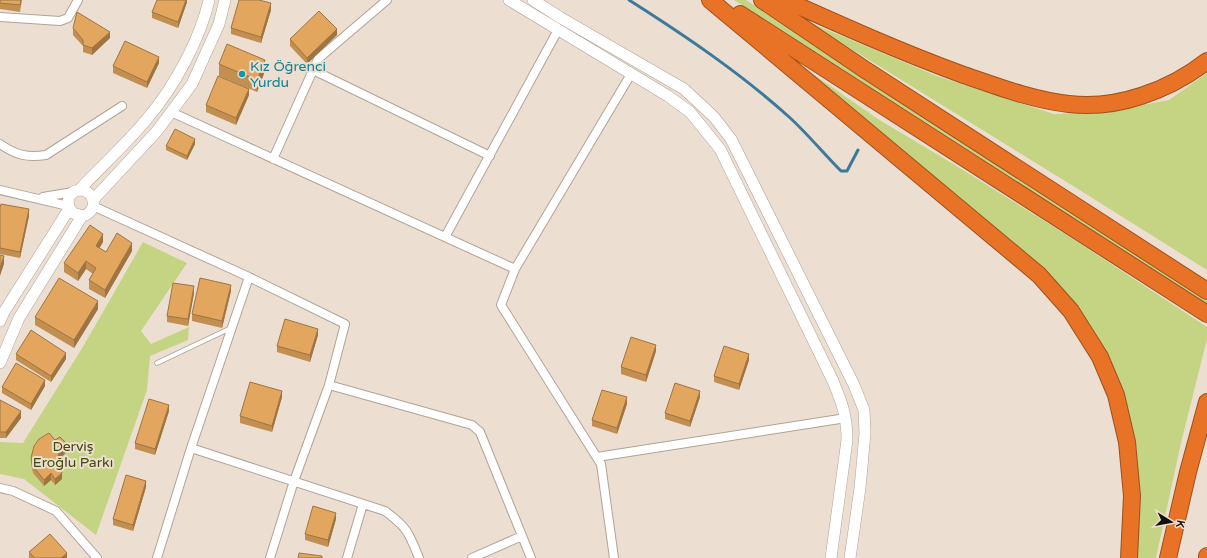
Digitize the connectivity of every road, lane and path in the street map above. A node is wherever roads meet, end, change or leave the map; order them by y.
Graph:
1 (78, 0) edge
2 (209, 0) edge
3 (225, 0) edge
4 (386, 0) edge
5 (508, 0) edge
6 (533, 0) edge
7 (710, 0) edge
8 (718, 0) edge
9 (762, 0) edge
10 (785, 0) edge
11 (0, 17) edge
12 (558, 30) junction
13 (1207, 61) edge
14 (313, 70) junction
15 (631, 74) junction
16 (122, 106) dead end
17 (171, 112) junction
18 (0, 144) edge
19 (490, 156) junction
20 (273, 159) junction
21 (0, 190) edge
22 (76, 191) junction
23 (39, 198) junction
24 (93, 203) junction
25 (69, 207) junction
26 (82, 216) junction
27 (445, 237) junction
28 (515, 269) junction
29 (249, 277) junction
30 (1207, 291) edge
31 (1207, 314) edge
32 (0, 321) edge
33 (232, 328) junction
34 (0, 363) edge
35 (157, 363) dead end
36 (329, 385) junction
37 (1207, 402) edge
38 (846, 418) junction
39 (191, 448) junction
40 (597, 457) junction
41 (294, 481) junction
42 (0, 488) edge
43 (13, 491) junction
44 (0, 492) edge
45 (363, 504) junction
46 (522, 536) junction
47 (97, 558) edge
48 (157, 558) edge
49 (270, 558) edge
50 (347, 558) edge
51 (419, 558) edge
52 (472, 558) edge
53 (531, 558) edge
54 (614, 558) edge
55 (831, 558) edge
56 (850, 558) edge
57 (1129, 558) edge
58 (1168, 558) edge

1 - 11 street
2 - 22 street
3 - 17 street
4 - 14 street
5 - 12 street
6 - 56 street
7 - 57 highway
8 - 31 highway
9 - 30 highway
10 - 13 highway
12 - 15 street
12 - 19 street
14 - 19 street
14 - 20 street
15 - 28 street
15 - 38 street
16 - 18 street
17 - 20 street
17 - 24 street
19 - 27 street
20 - 27 street
21 - 23 street
22 - 23 street
22 - 24 street
22 - 25 street
23 - 25 street
24 - 26 street
24 - 29 street
25 - 26 street
25 - 32 street
26 - 34 street
27 - 28 street
28 - 40 street
29 - 33 street
29 - 36 street
33 - 35 lane
33 - 39 street
36 - 41 street
36 - 46 street
37 - 58 highway
38 - 40 street
38 - 55 street
39 - 41 street
39 - 48 street
40 - 54 street
41 - 45 street
41 - 49 street
42 - 43 street
43 - 44 street
43 - 47 street
45 - 50 street
45 - 51 street
46 - 52 street
46 - 53 street

